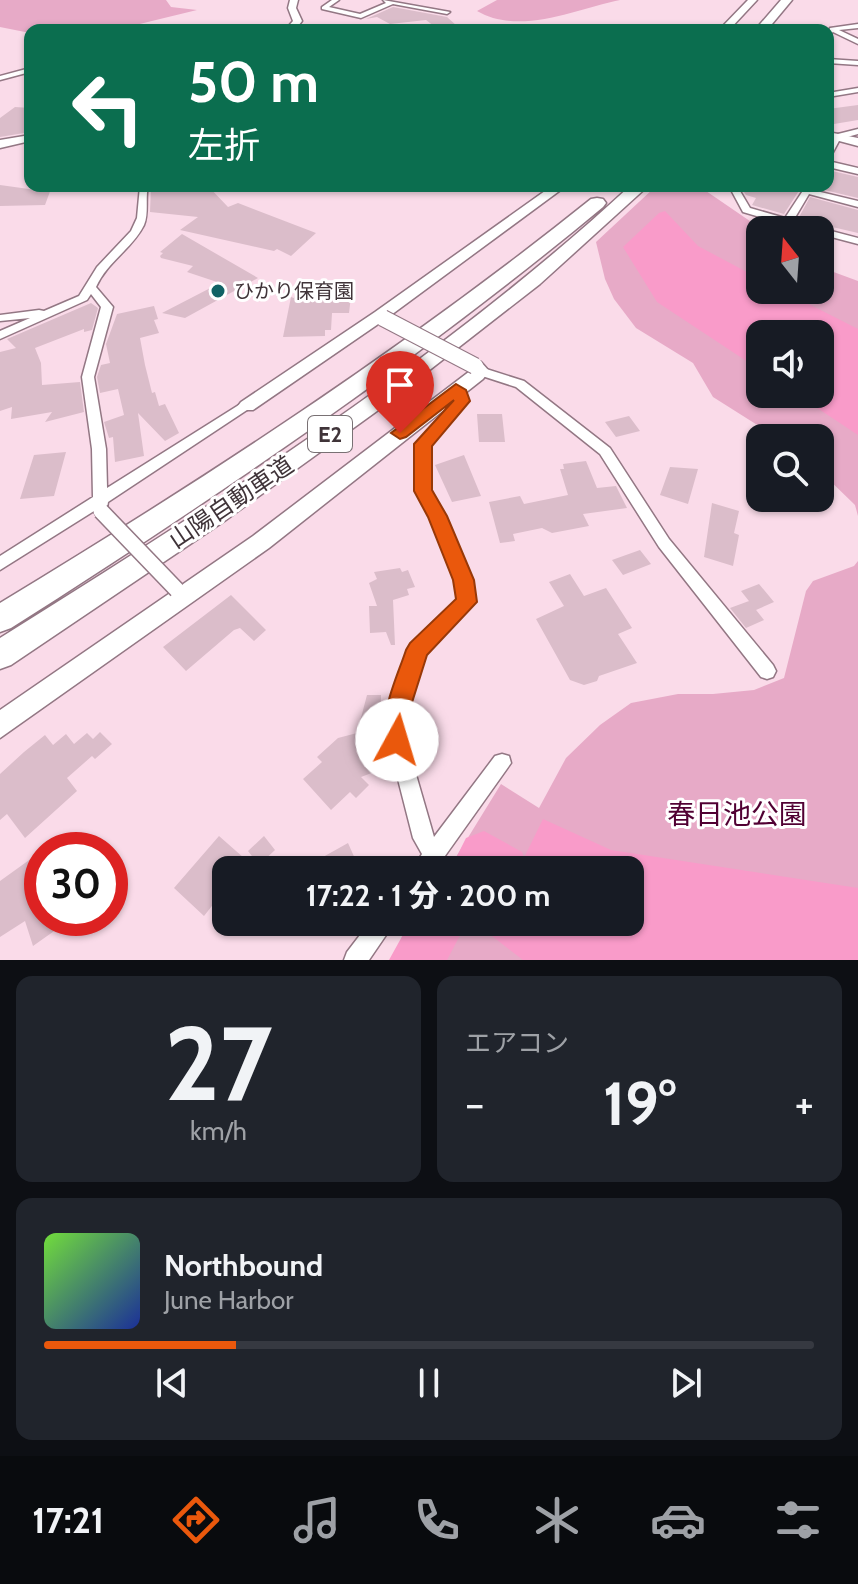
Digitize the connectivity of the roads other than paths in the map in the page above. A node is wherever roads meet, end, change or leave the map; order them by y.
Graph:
1 (294, 0) edge
2 (336, 0) edge
3 (381, 0) edge
4 (437, 0) edge
5 (753, 0) edge
6 (787, 0) edge
7 (803, 0) edge
8 (393, 2) junction
9 (422, 7) junction
10 (447, 12) dead end
11 (295, 24) edge
12 (730, 24) edge
13 (766, 24) edge
14 (784, 24) edge
15 (858, 26) edge
16 (834, 30) edge
17 (834, 33) edge
18 (858, 42) edge
19 (834, 61) edge
20 (858, 63) edge
21 (24, 72) edge
22 (0, 78) edge
23 (858, 90) edge
24 (834, 94) edge
25 (858, 131) edge
26 (834, 136) edge
27 (834, 136) edge
28 (24, 139) edge
29 (858, 142) edge
30 (0, 144) edge
31 (834, 165) edge
32 (858, 171) edge
33 (141, 192) edge
34 (552, 192) edge
35 (610, 192) edge
36 (633, 192) edge
37 (736, 192) edge
38 (806, 192) edge
39 (821, 192) edge
40 (858, 204) edge
41 (765, 216) edge
42 (791, 216) edge
43 (834, 235) edge
44 (858, 241) edge
45 (91, 287) junction
46 (50, 311) junction
47 (382, 316) junction
48 (0, 318) edge
49 (0, 335) edge
50 (477, 368) junction
51 (456, 390) junction
52 (247, 406) joint
53 (101, 506) junction
54 (0, 564) edge
55 (181, 594) junction
56 (0, 619) edge
57 (0, 655) edge
58 (767, 671) dead end
59 (0, 725) edge
60 (502, 763) dead end
61 (427, 856) edge
62 (432, 856) edge
63 (373, 936) edge
64 (355, 960) edge

1 - 11 street
2 - 8 street
3 - 8 street
4 - 9 street
5 - 12 street
6 - 13 highway
7 - 14 highway
8 - 9 street
9 - 10 street
15 - 16 street
17 - 18 street
19 - 20 street
21 - 22 street
23 - 24 street
25 - 26 street
27 - 29 street
28 - 30 street
31 - 32 street
33 - 45 street
34 - 47 street
35 - 56 highway, 山陽自動車道 / E2
36 - 57 highway, 山陽自動車道 / E2
37 - 41 street
38 - 42 street
39 - 40 street
43 - 44 street
45 - 46 street
45 - 53 street
46 - 48 street
46 - 49 street
47 - 50 street, bridge
47 - 52 street
50 - 51 street
50 - 58 street
51 - 55 street
51 - 61 street
52 - 53 street
53 - 54 street
53 - 55 street, bridge
55 - 59 street
60 - 62 street
63 - 64 street

